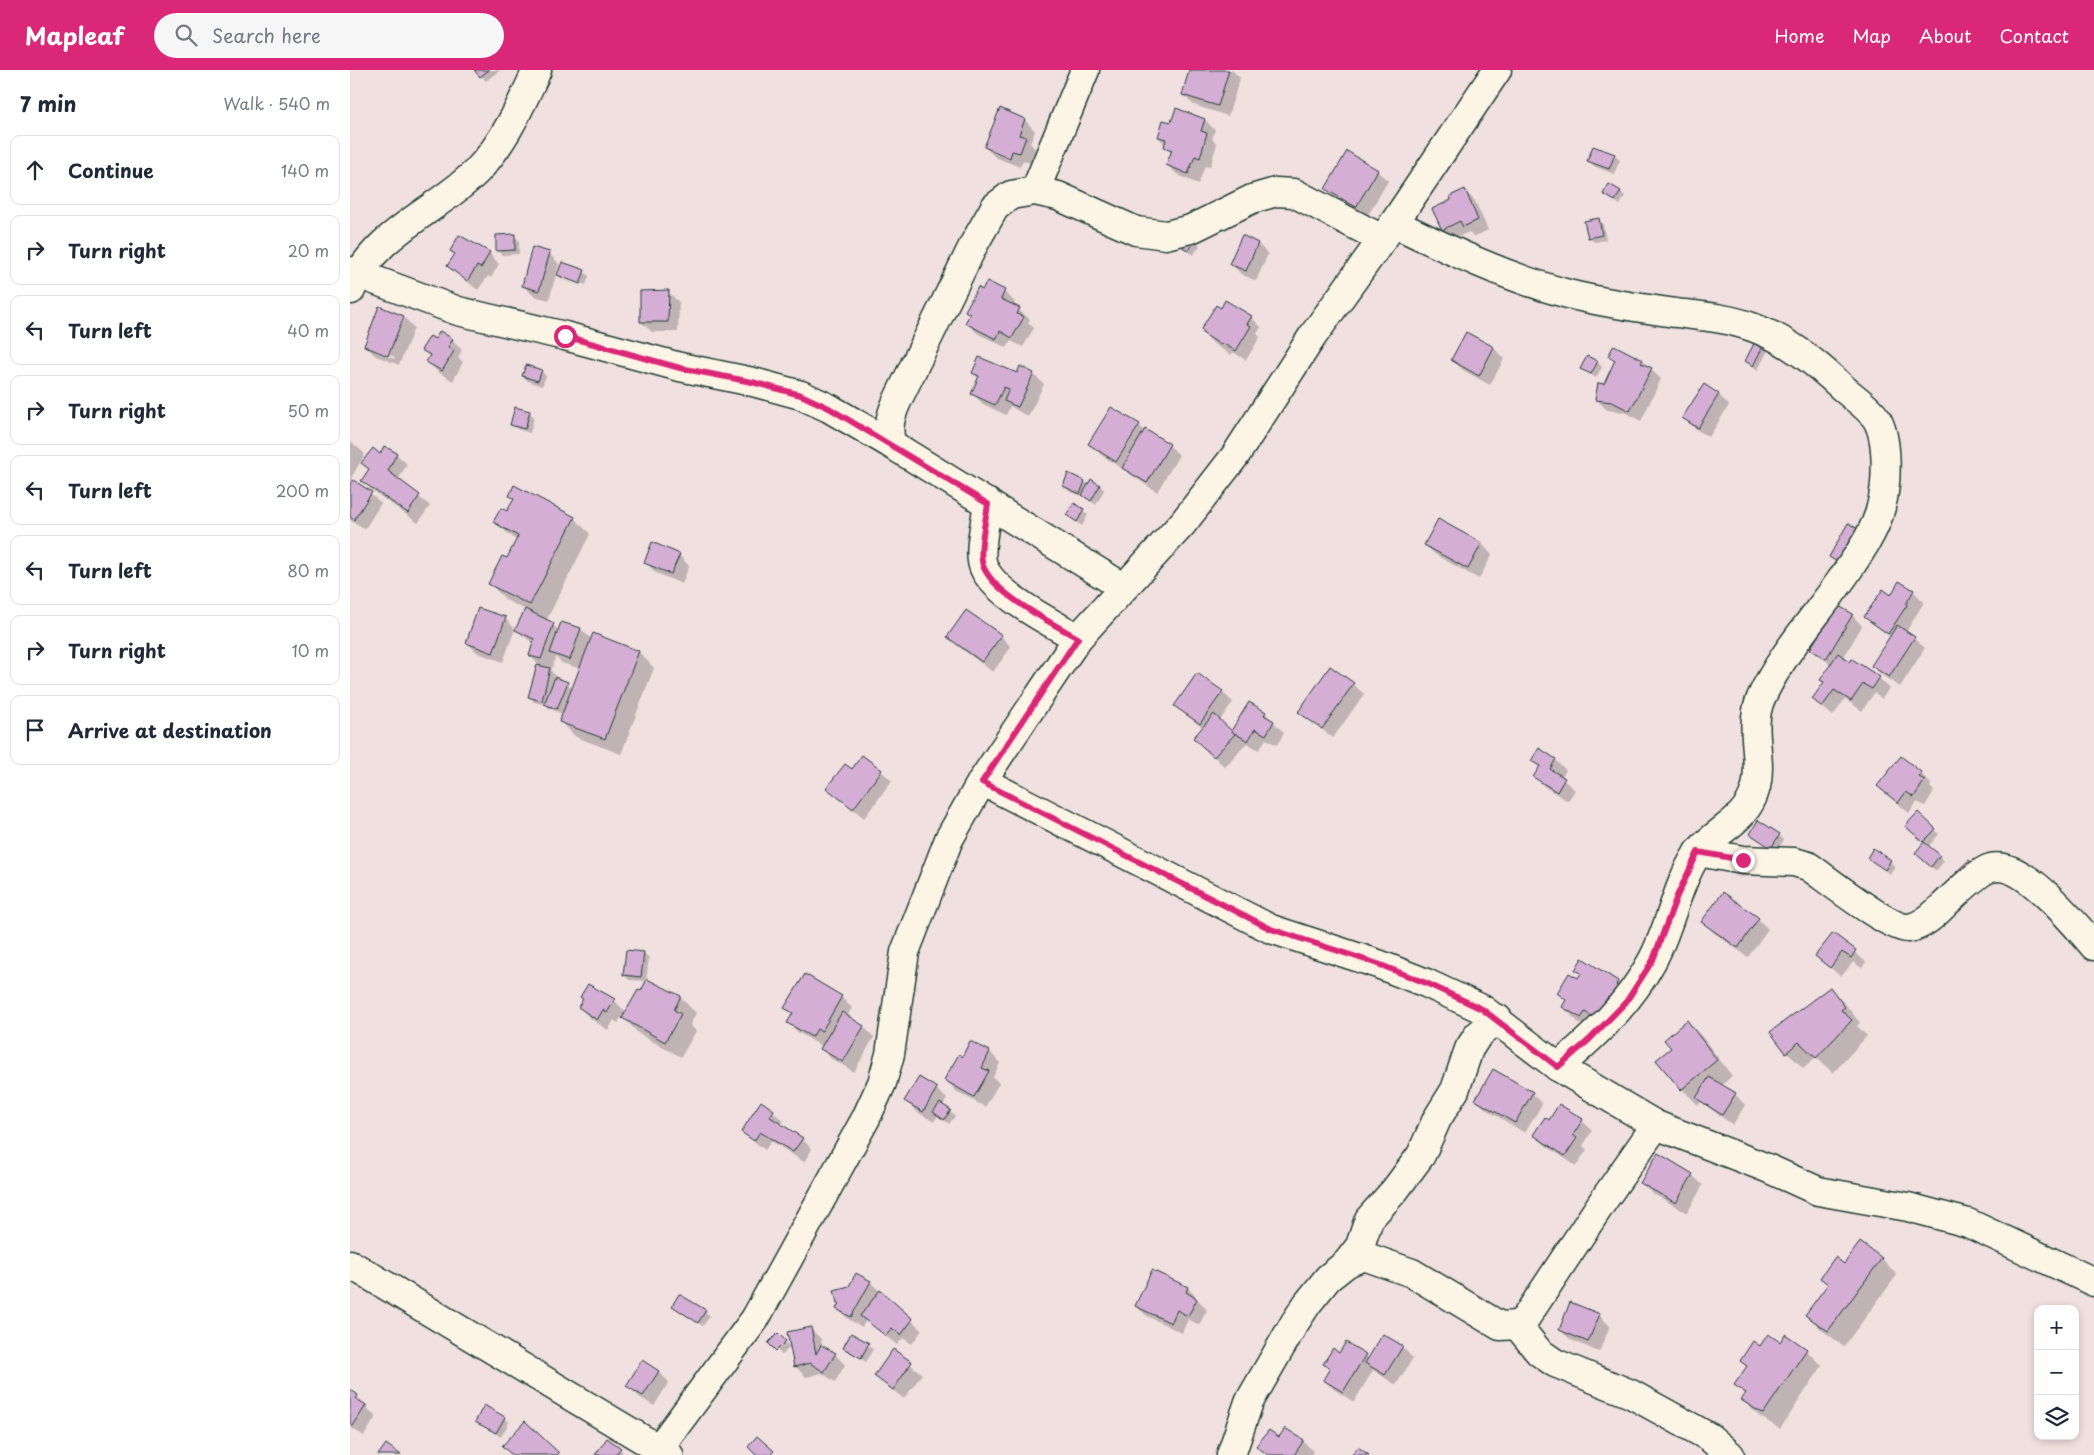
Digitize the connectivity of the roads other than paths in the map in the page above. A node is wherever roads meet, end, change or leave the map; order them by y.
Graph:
1 (537, 70) edge
2 (1085, 70) edge
3 (1497, 70) edge
4 (1035, 191) junction
5 (1388, 231) junction
6 (352, 279) edge
7 (891, 444) junction
8 (988, 504) junction
9 (1123, 587) junction
10 (1078, 638) junction
11 (982, 782) junction
12 (1698, 852) junction
13 (2094, 946) edge
14 (1498, 1019) junction
15 (1558, 1067) junction
16 (1656, 1125) junction
17 (1347, 1263) junction
18 (353, 1273) edge
19 (2094, 1282) edge
20 (1517, 1326) junction
21 (660, 1453) edge
22 (1231, 1455) edge
23 (1730, 1455) edge

1 - 6 street
2 - 4 street
3 - 5 street
4 - 5 street
4 - 7 street
5 - 9 street
5 - 12 street
6 - 7 street
7 - 8 street
8 - 9 street
8 - 10 street
9 - 10 street
10 - 11 street
11 - 14 street
11 - 21 street
12 - 13 street
12 - 15 street
14 - 15 street
14 - 17 street
15 - 16 street
16 - 19 street
16 - 20 street
17 - 20 street
17 - 22 street
18 - 21 street
20 - 23 street

